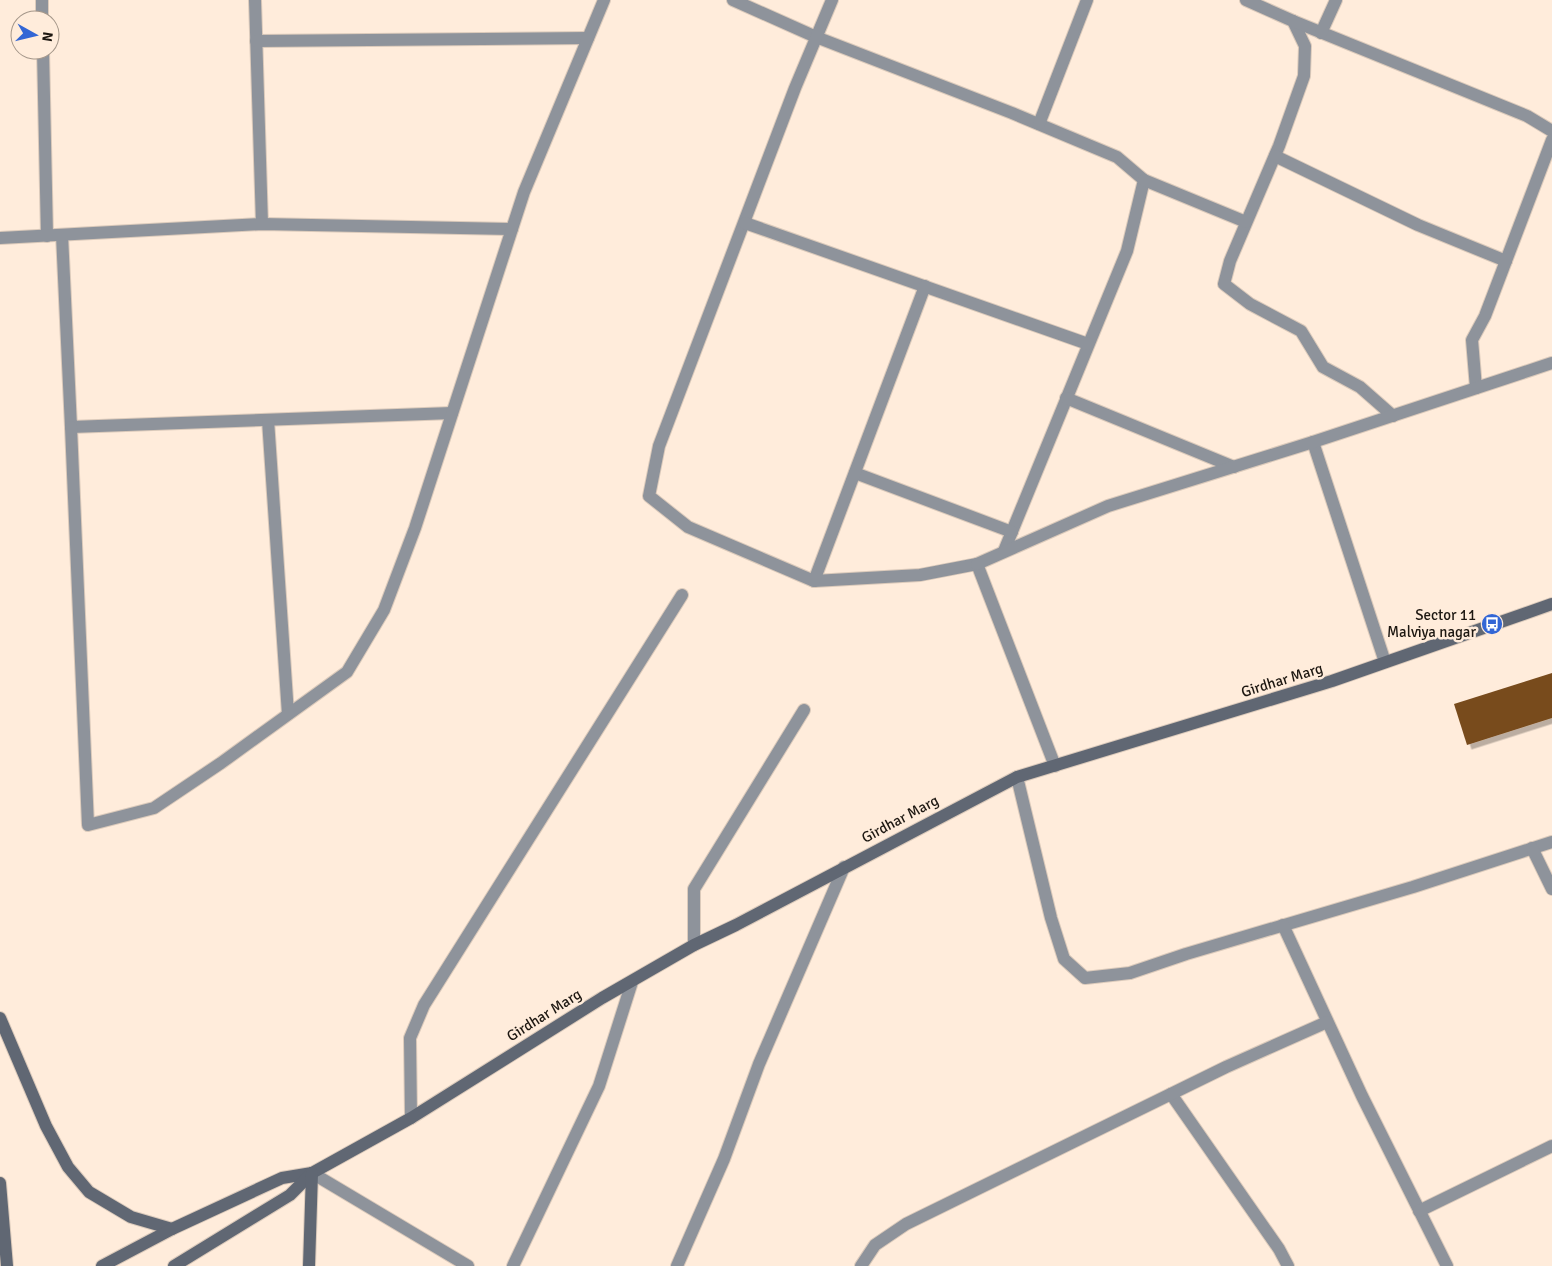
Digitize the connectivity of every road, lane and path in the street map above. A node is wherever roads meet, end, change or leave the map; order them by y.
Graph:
1 (255, 0) edge
2 (604, 0) edge
3 (733, 0) edge
4 (832, 0) edge
5 (1087, 0) edge
6 (1246, 0) edge
7 (1336, 0) edge
8 (1293, 21) junction
9 (1322, 33) junction
10 (816, 37) junction
11 (588, 38) junction
12 (256, 41) junction
13 (43, 60) edge
14 (1039, 124) junction
15 (1552, 131) edge
16 (1552, 140) edge
17 (1275, 156) junction
18 (1144, 180) junction
19 (1246, 222) junction
20 (745, 223) junction
21 (262, 224) junction
22 (512, 229) junction
23 (62, 235) junction
24 (46, 236) junction
25 (0, 238) edge
26 (1506, 261) junction
27 (925, 286) junction
28 (1088, 344) junction
29 (1552, 363) edge
30 (1476, 388) junction
31 (1066, 398) junction
32 (452, 413) junction
33 (1393, 416) junction
34 (268, 420) junction
35 (71, 426) junction
36 (1313, 442) junction
37 (1234, 467) junction
38 (854, 473) junction
39 (1012, 532) junction
40 (1004, 551) junction
41 (977, 564) junction
42 (814, 581) junction
43 (682, 595) dead end
44 (1552, 604) edge
45 (1385, 662) junction
46 (804, 710) dead end
47 (288, 714) junction
48 (1055, 766) junction
49 (1017, 777) junction
50 (1552, 842) edge
51 (1532, 848) junction
52 (844, 867) junction
53 (1552, 889) edge
54 (1282, 925) junction
55 (694, 945) junction
56 (632, 982) junction
57 (0, 1018) edge
58 (1327, 1022) junction
59 (1171, 1094) junction
60 (411, 1118) junction
61 (1552, 1146) edge
62 (312, 1173) junction
63 (0, 1182) edge
64 (1419, 1211) junction
65 (172, 1230) junction
66 (7, 1266) edge
67 (102, 1266) edge
68 (174, 1266) edge
69 (308, 1266) edge
70 (468, 1266) edge
71 (513, 1266) edge
72 (677, 1266) edge
73 (860, 1266) edge
74 (1288, 1266) edge
75 (1447, 1266) edge

1 - 12 street
2 - 11 street
3 - 10 street
4 - 10 street
5 - 14 street
6 - 8 street
7 - 9 street
8 - 9 street
8 - 17 street
9 - 15 street
10 - 14 street
10 - 20 street
11 - 12 street
11 - 22 street
12 - 21 street
13 - 24 street
14 - 18 street
16 - 26 street
17 - 19 street
17 - 26 street
18 - 19 street
18 - 28 street
19 - 33 street
20 - 27 street
20 - 42 street
21 - 22 street
21 - 23 street
22 - 32 street
23 - 24 street
23 - 35 street
24 - 25 street
26 - 30 street
27 - 28 street
27 - 38 street
28 - 31 street
29 - 30 street
30 - 33 street
31 - 37 street
31 - 39 street
32 - 34 street
32 - 47 street
33 - 36 street
34 - 35 street
34 - 47 street
35 - 47 street
36 - 37 street
36 - 45 street
37 - 40 street
38 - 39 street
38 - 42 street
39 - 40 street
40 - 41 street
41 - 42 street
41 - 48 street
43 - 60 street
44 - 45 street, Girdhar Marg
45 - 48 street, Girdhar Marg
46 - 55 street
48 - 49 street, Girdhar Marg
49 - 52 street, Girdhar Marg
49 - 54 street
50 - 51 street
51 - 53 street
51 - 54 street
52 - 55 street, Girdhar Marg
52 - 72 street
54 - 58 street
55 - 56 street, Girdhar Marg
56 - 60 street, Girdhar Marg
56 - 71 street
57 - 65 street
58 - 59 street
58 - 64 street
59 - 73 street
59 - 74 street
60 - 62 street, Girdhar Marg
61 - 64 street
62 - 65 street
62 - 68 street
62 - 69 street
62 - 70 street
63 - 66 street
64 - 75 street
65 - 67 street

